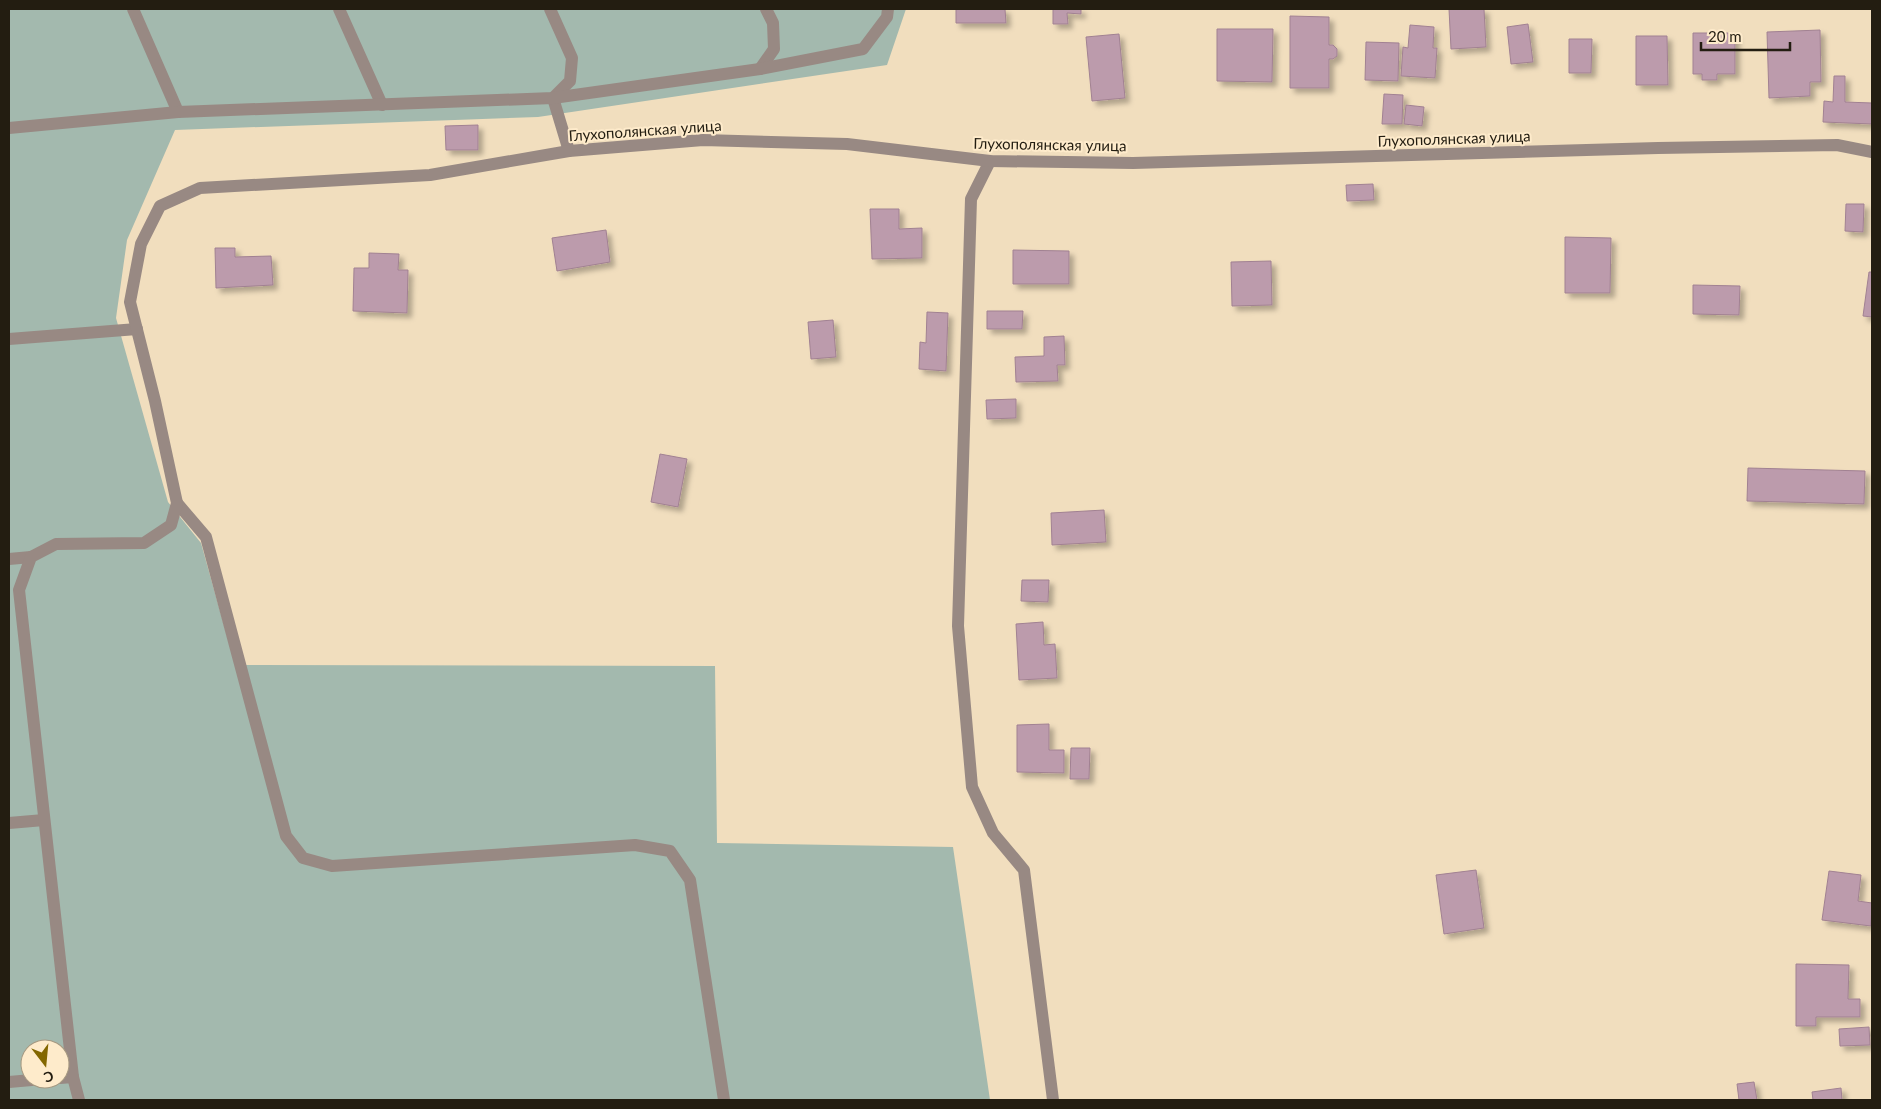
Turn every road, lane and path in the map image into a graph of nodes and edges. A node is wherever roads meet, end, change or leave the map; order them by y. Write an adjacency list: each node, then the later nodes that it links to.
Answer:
1 (133, 9): 9 (street)
2 (339, 9): 8 (street)
3 (550, 9): 7 (street)
4 (766, 9): 6 (street)
5 (888, 9): 6 (street)
6 (760, 69): 7 (street)
7 (553, 98): 8 (street); 11 (street)
8 (382, 105): 9 (street)
9 (178, 112): 10 (street)
10 (9, 128)
11 (569, 151): 13 (street, Глухополянская улица); 14 (street, Глухополянская улица)
12 (1872, 152): 13 (street, Глухополянская улица)
13 (990, 161): 25 (street)
14 (137, 329): 15 (street); 16 (street)
15 (9, 339)
16 (177, 503): 17 (street); 23 (street)
17 (31, 557): 18 (street); 19 (street)
18 (9, 559)
19 (44, 820): 20 (street); 21 (street)
20 (9, 823)
21 (63, 1039)
22 (70, 1084): 24 (street)
23 (722, 1098)
24 (79, 1100)
25 (1053, 1100)

